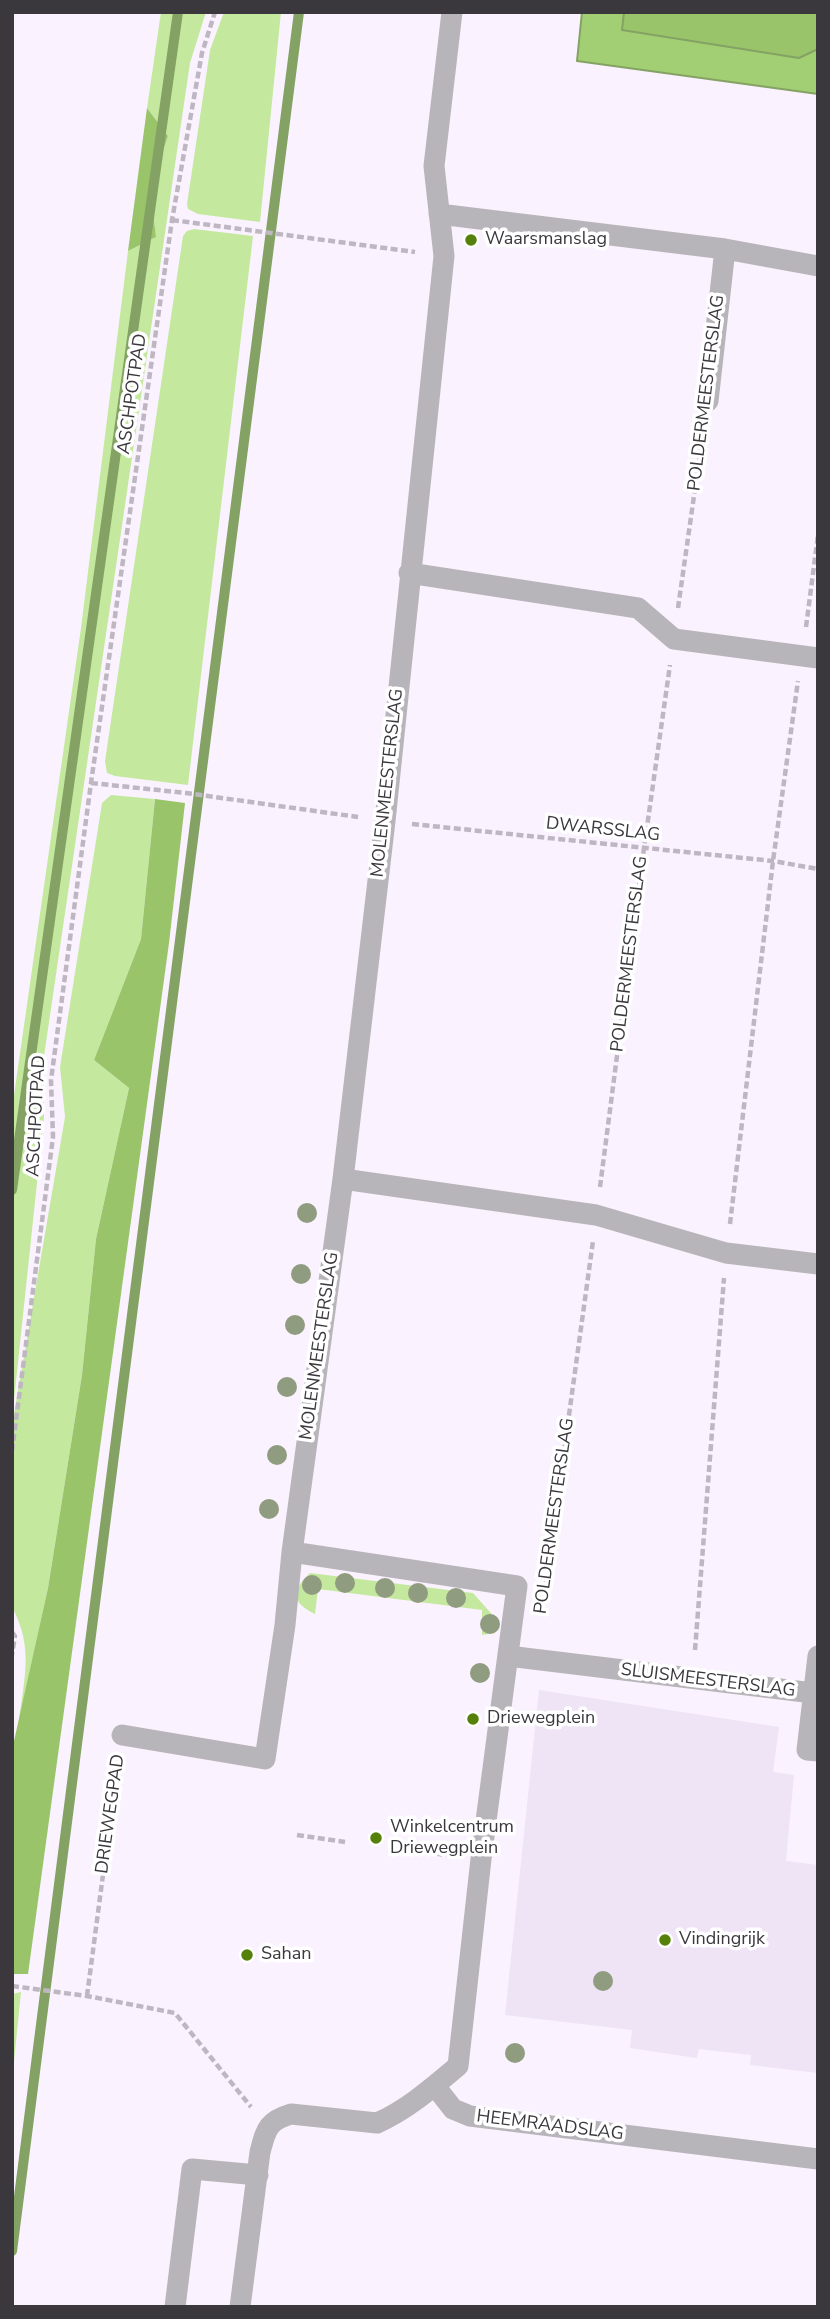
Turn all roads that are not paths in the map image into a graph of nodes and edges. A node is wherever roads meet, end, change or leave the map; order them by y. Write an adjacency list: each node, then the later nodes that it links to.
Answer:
1 (452, 12): 2 (street, MOLENMEESTERSLAG)
2 (439, 214): 3 (street); 6 (street, MOLENMEESTERSLAG)
3 (725, 249): 4 (street); 5 (street, POLDERMEESTERSLAG)
4 (818, 266)
5 (708, 401)
6 (409, 573): 7 (street); 8 (street, MOLENMEESTERSLAG)
7 (810, 657)
8 (343, 1178): 9 (street); 10 (street, MOLENMEESTERSLAG)
9 (818, 1264)
10 (292, 1552): 11 (street); 16 (street, MOLENMEESTERSLAG)
11 (508, 1656): 13 (street, SLUISMEESTERSLAG); 17 (street)
12 (818, 1656): 13 (street)
13 (813, 1693): 15 (street, SLUISMEESTERSLAG)
14 (122, 1735): 16 (street, DRIEWEGPAD)
15 (818, 1751)
16 (265, 1759)
17 (435, 2086): 18 (street, HEEMRAADSLAG); 19 (street)
18 (818, 2159)
19 (258, 2175): 20 (street); 21 (street)
20 (175, 2307)
21 (240, 2307)

